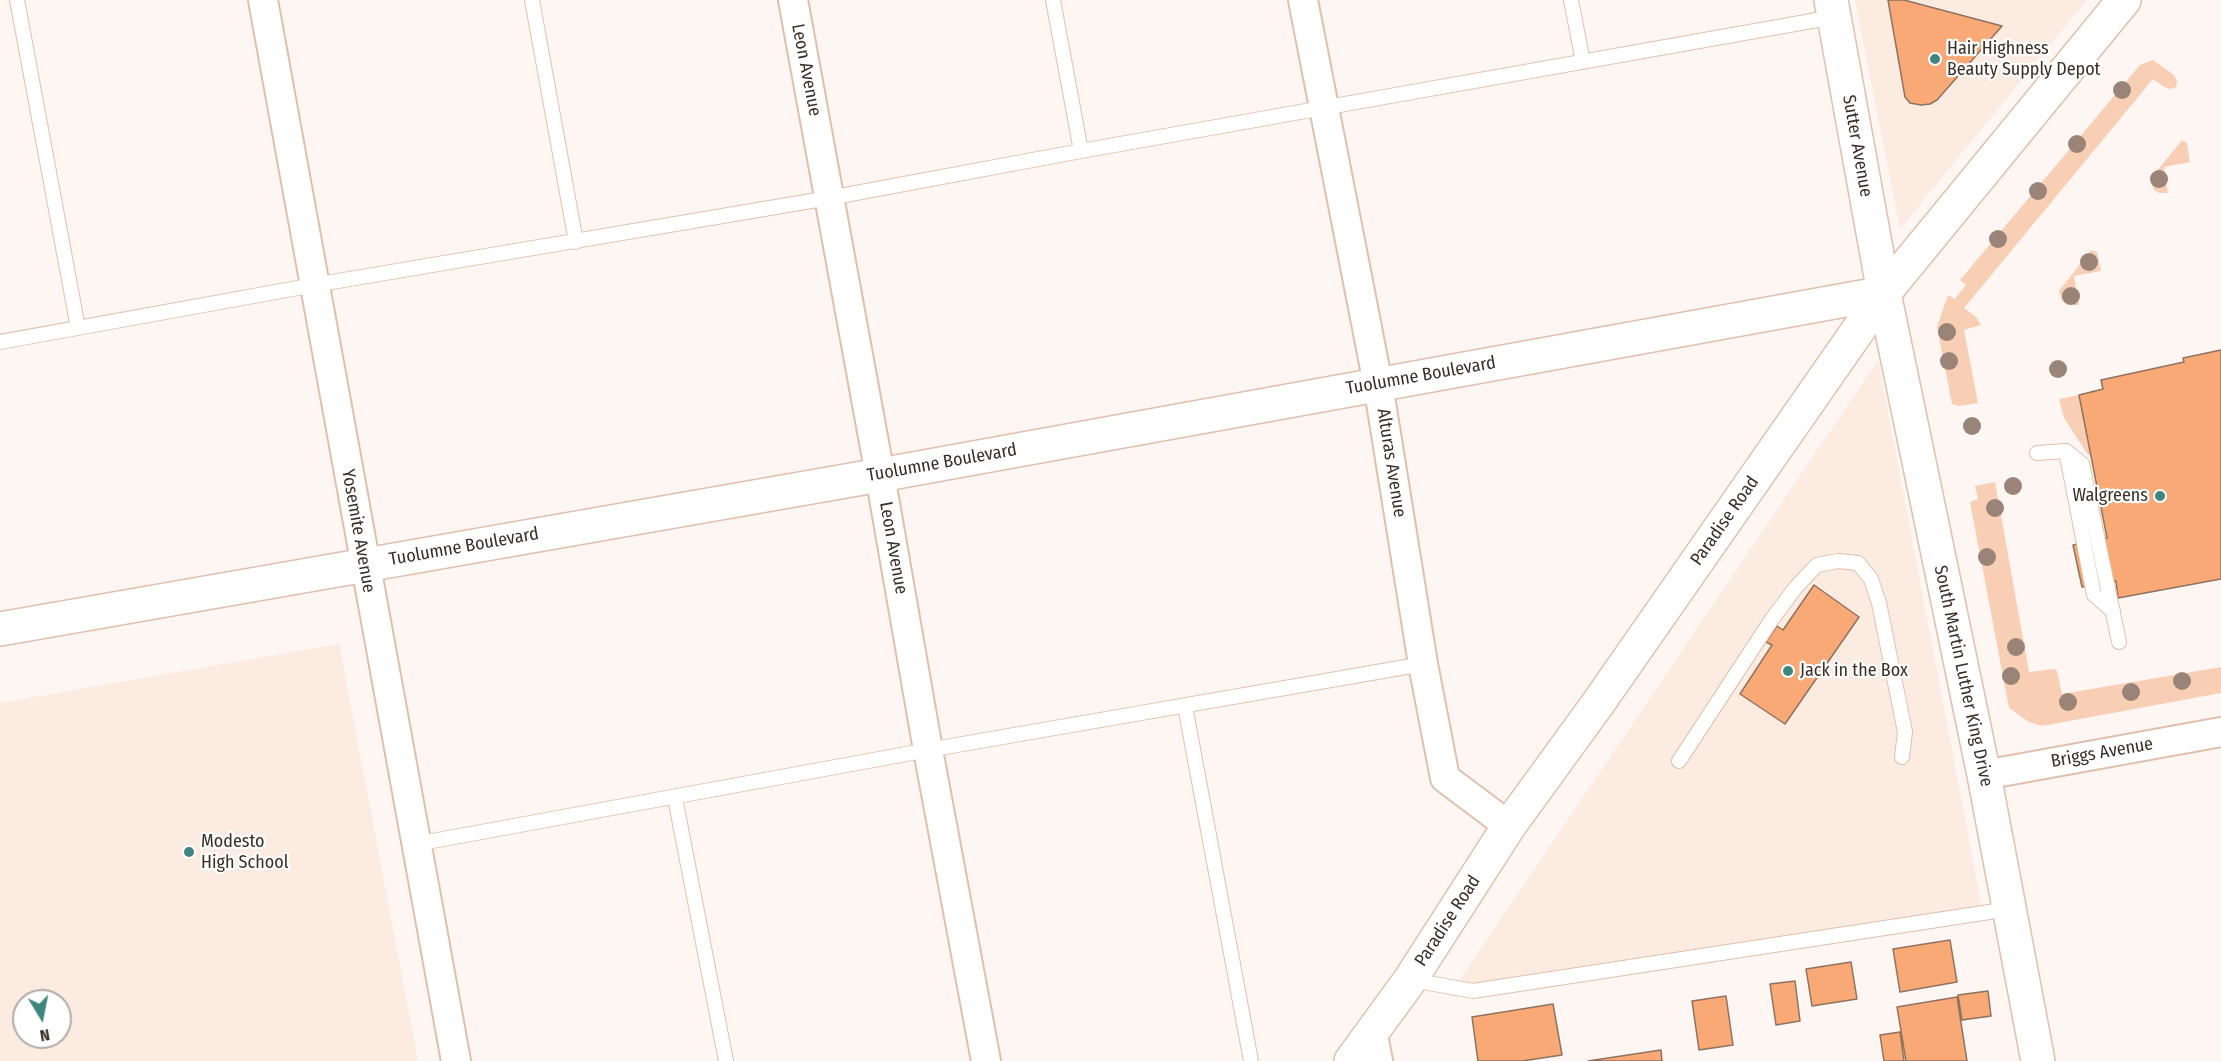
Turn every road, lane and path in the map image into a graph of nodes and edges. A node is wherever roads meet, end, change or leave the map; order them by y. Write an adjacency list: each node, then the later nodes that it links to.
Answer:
1 (17, 0): 17 (lane)
2 (263, 0): 15 (street, Yosemite Avenue)
3 (532, 0): 14 (lane)
4 (793, 0): 13 (street, Leon Avenue)
5 (1053, 0): 12 (lane)
6 (1303, 0): 11 (street, Alturas Avenue)
7 (1571, 0): 10 (lane)
8 (2124, 0): 16 (main road, Paradise Road)
9 (1832, 9): 10 (lane); 16 (main road, Sutter Avenue)
10 (1583, 62): 11 (lane)
11 (1323, 109): 12 (lane); 19 (street, Alturas Avenue)
12 (1081, 151): 13 (lane)
13 (830, 198): 14 (lane); 21 (street, Leon Avenue)
14 (576, 242): 15 (lane)
15 (314, 285): 17 (lane); 22 (street, Yosemite Avenue)
16 (1884, 292): 19 (main road, Tuolumne Boulevard); 31 (main road, South Martin Luther King Drive); 33 (main road, Paradise Road)
17 (78, 328): 18 (lane)
18 (0, 342)
19 (1378, 384): 21 (main road, Tuolumne Boulevard); 25 (street, Alturas Avenue)
20 (2037, 453): 24 (lane)
21 (880, 475): 22 (main road, Tuolumne Boulevard); 28 (street, Leon Avenue)
22 (364, 564): 23 (main road, Tuolumne Boulevard); 34 (street, Yosemite Avenue)
23 (0, 629)
24 (2119, 642)
25 (1423, 664): 26 (lane); 33 (street, Alturas Avenue)
26 (1185, 706): 28 (lane); 41 (lane)
27 (2221, 732): 31 (street, Briggs Avenue)
28 (928, 750): 32 (lane); 40 (street, Leon Avenue)
29 (1902, 757): 30 (lane)
30 (1679, 761)
31 (1983, 775): 35 (main road, South Martin Luther King Drive)
32 (675, 798): 34 (lane); 39 (lane)
33 (1509, 826): 36 (main road, Paradise Road)
34 (416, 844): 38 (street, Yosemite Avenue)
35 (2009, 909): 36 (lane); 43 (main road, South Martin Luther King Drive)
36 (1410, 980): 37 (main road, Paradise Road)
37 (1375, 1045): 42 (main road, Paradise Road)
38 (456, 1061)
39 (726, 1061)
40 (986, 1061)
41 (1251, 1061)
42 (1351, 1061)
43 (2038, 1061)

